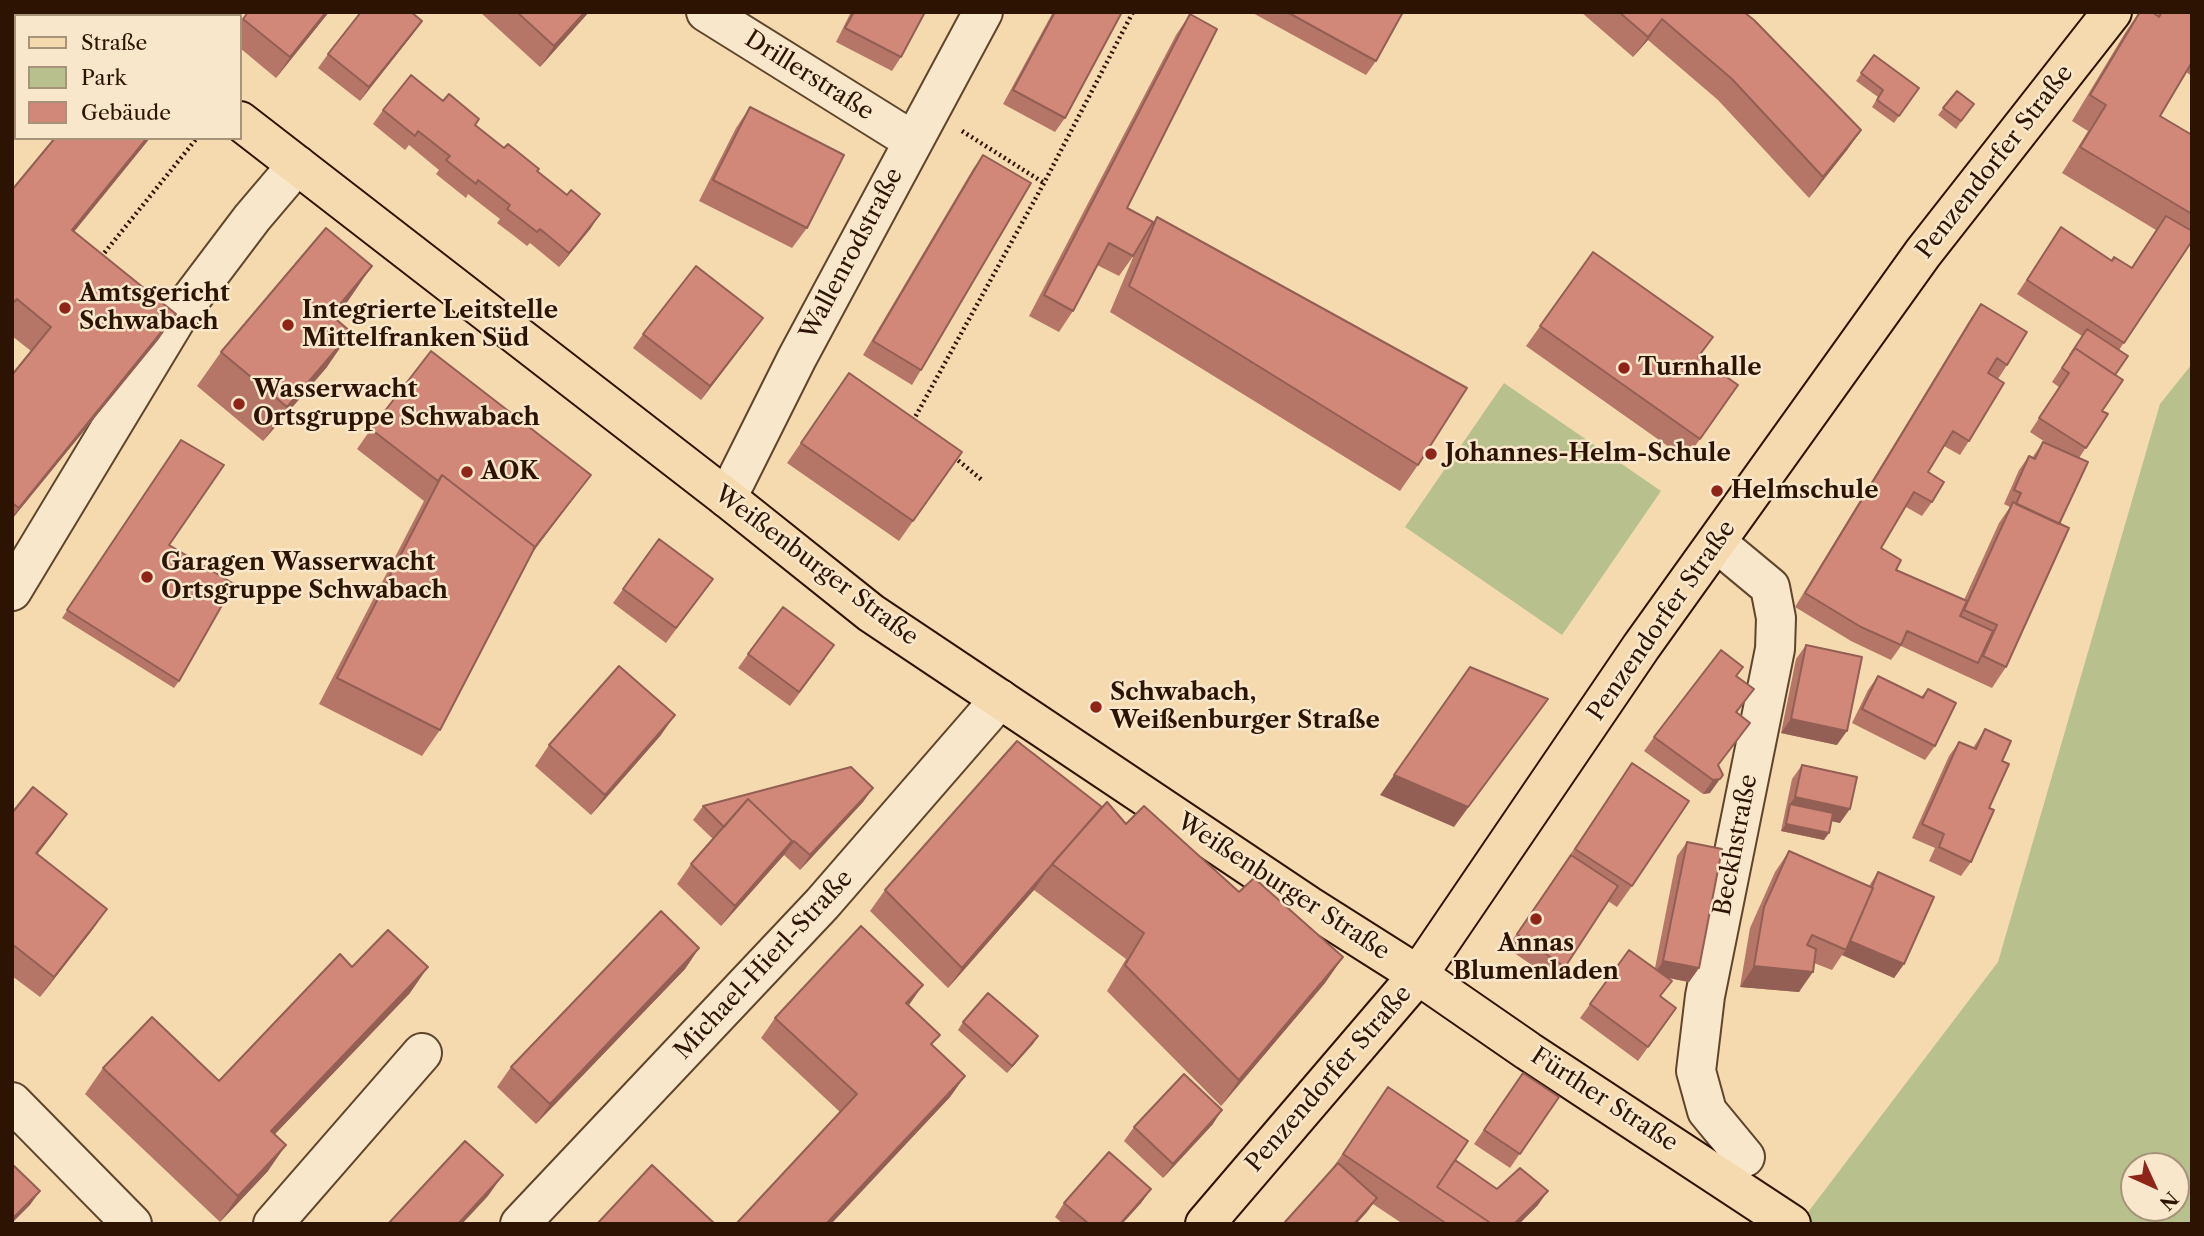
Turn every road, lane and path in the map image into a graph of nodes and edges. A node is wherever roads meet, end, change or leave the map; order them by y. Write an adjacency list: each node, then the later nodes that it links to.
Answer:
1 (706, 12): 6 (street, Drillerstraße)
2 (983, 12): 6 (street, Wallenrodstraße)
3 (1133, 12): 9 (path)
4 (2112, 12): 15 (main road, Penzendorfer Straße)
5 (242, 123): 8 (main road, Weißenburger Straße)
6 (921, 125): 9 (path); 14 (street, Wallenrodstraße)
7 (195, 140): 10 (path)
8 (297, 165): 14 (main road, Weißenburger Straße); 16 (street)
9 (1044, 183): 11 (path)
10 (101, 258)
11 (912, 423)
12 (952, 456): 13 (path)
13 (982, 480)
14 (727, 498): 17 (main road, Weißenburger Straße)
15 (1717, 543): 18 (main road, Penzendorfer Straße); 21 (street, Beckhstraße)
16 (12, 591)
17 (1000, 699): 18 (main road, Weißenburger Straße); 24 (street, Michael-Hierl-Straße)
18 (1418, 975): 25 (main road, Penzendorfer Straße); 26 (main road, Fürther Straße)
19 (422, 1053): 23 (street)
20 (12, 1102): 22 (street)
21 (1745, 1157)
22 (132, 1224)
23 (273, 1224)
24 (520, 1224)
25 (1205, 1224)
26 (1791, 1224)

